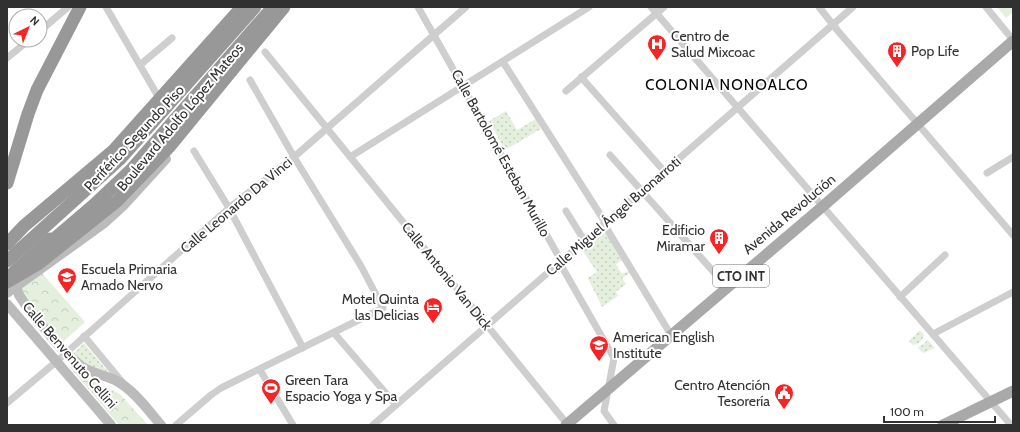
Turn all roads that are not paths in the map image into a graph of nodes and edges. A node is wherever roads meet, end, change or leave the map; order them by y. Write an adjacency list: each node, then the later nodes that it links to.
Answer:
1 (68, 7): 20 (street)
2 (80, 7): 45 (highway)
3 (106, 7): 29 (street)
4 (247, 7): 55 (highway, Periférico Segundo Piso)
5 (255, 7): 57 (highway)
6 (267, 7): 60 (highway)
7 (273, 7): 60 (highway, Periférico Segundo Piso)
8 (284, 7): 60 (highway)
9 (289, 7): 60 (main road, Boulevard Adolfo López Mateos)
10 (418, 7): 22 (street, Calle Bartolomé Esteban Murillo)
11 (466, 7): 22 (street, Calle Leonardo Da Vinci)
12 (589, 7): 28 (street)
13 (651, 7): 19 (street)
14 (664, 7): 19 (street)
15 (819, 7): 21 (street)
16 (853, 7): 21 (street, Calle Miguel Ángel Buonarroti)
17 (986, 7): 24 (street)
18 (236, 9): 34 (main road, Boulevard Adolfo López Mateos); 54 (highway)
19 (656, 14): 30 (street); 35 (street)
20 (48, 24)
21 (833, 24): 35 (street, Calle Miguel Ángel Buonarroti); 36 (street)
22 (434, 35): 32 (street, Calle Bartolomé Esteban Murillo); 37 (street, Calle Leonardo Da Vinci)
23 (172, 38): 29 (street)
24 (1013, 40): 36 (main road, Avenida Revolución / CTO INT)
25 (19, 48): 27 (street)
26 (265, 52): 37 (street, Calle Antonio Van Dick)
27 (7, 58)
28 (504, 62): 32 (street); 50 (street)
29 (140, 65): 34 (street)
30 (581, 77): 33 (street); 43 (street)
31 (250, 80): 40 (street)
32 (463, 86): 41 (street); 58 (street, Calle Bartolomé Esteban Murillo)
33 (566, 91)
34 (159, 98): 51 (main road, Boulevard Adolfo López Mateos)
35 (737, 107): 43 (street, Calle Miguel Ángel Buonarroti); 47 (street)
36 (917, 124): 47 (main road, Avenida Revolución / CTO INT); 52 (street)
37 (326, 128): 40 (street, Calle Leonardo Da Vinci); 41 (street, Calle Antonio Van Dick)
38 (194, 151): 48 (street)
39 (610, 155): 46 (street)
40 (294, 157): 48 (street, Calle Leonardo Da Vinci); 64 (street)
41 (350, 157): 63 (street, Calle Antonio Van Dick)
42 (1013, 157): 44 (street)
43 (664, 170): 46 (street, Calle Miguel Ángel Buonarroti)
44 (987, 173)
45 (7, 183)
46 (641, 192): 50 (street, Calle Miguel Ángel Buonarroti); 59 (street)
47 (822, 206): 59 (main road, Avenida Revolución / CTO INT); 62 (street)
48 (229, 208): 67 (street, Calle Leonardo Da Vinci); 68 (street)
49 (566, 211): 53 (street)
50 (605, 223): 53 (street, Calle Miguel Ángel Buonarroti); 66 (street)
51 (7, 235)
52 (1013, 235)
53 (584, 240): 58 (street, Calle Miguel Ángel Buonarroti)
54 (7, 244)
55 (7, 253)
56 (945, 255): 62 (street)
57 (7, 261)
58 (560, 262): 63 (street, Calle Miguel Ángel Buonarroti); 72 (street, Calle Bartolomé Esteban Murillo)
59 (727, 287): 66 (main road, Avenida Revolución / CTO INT)
60 (9, 288): 69 (main road); 70 (main road, Calle Benvenuto Cellini)
61 (1013, 292): 65 (street)
62 (900, 297): 65 (street)
63 (486, 325): 77 (street, Calle Miguel Ángel Buonarroti); 83 (street, Calle Antonio Van Dick)
64 (334, 333): 68 (street); 77 (street)
65 (933, 334): 75 (street)
66 (671, 335): 72 (main road, Avenida Revolución / CTO INT)
67 (84, 336): 69 (street, Calle Leonardo Da Vinci); 73 (street, Calle Benvenuto Cellini)
68 (303, 348): 71 (street)
69 (66, 352): 70 (street, Calle Leonardo Da Vinci); 73 (main road)
70 (57, 361): 76 (street, Calle Leonardo Da Vinci); 78 (main road, Calle Benvenuto Cellini)
71 (260, 370): 80 (street); 81 (street)
72 (609, 388): 83 (main road, Avenida Revolución / CTO INT); 84 (street, Calle Bartolomé Esteban Murillo)
73 (130, 390): 79 (main road)
74 (1013, 391): 75 (main road)
75 (991, 402): 85 (main road); 86 (street)
76 (7, 403)
77 (396, 405): 82 (street, Calle Miguel Ángel Buonarroti)
78 (111, 425)
79 (161, 425)
80 (176, 425)
81 (293, 425)
82 (373, 425)
83 (566, 425)
84 (614, 425)
85 (943, 425)
86 (1011, 425)

